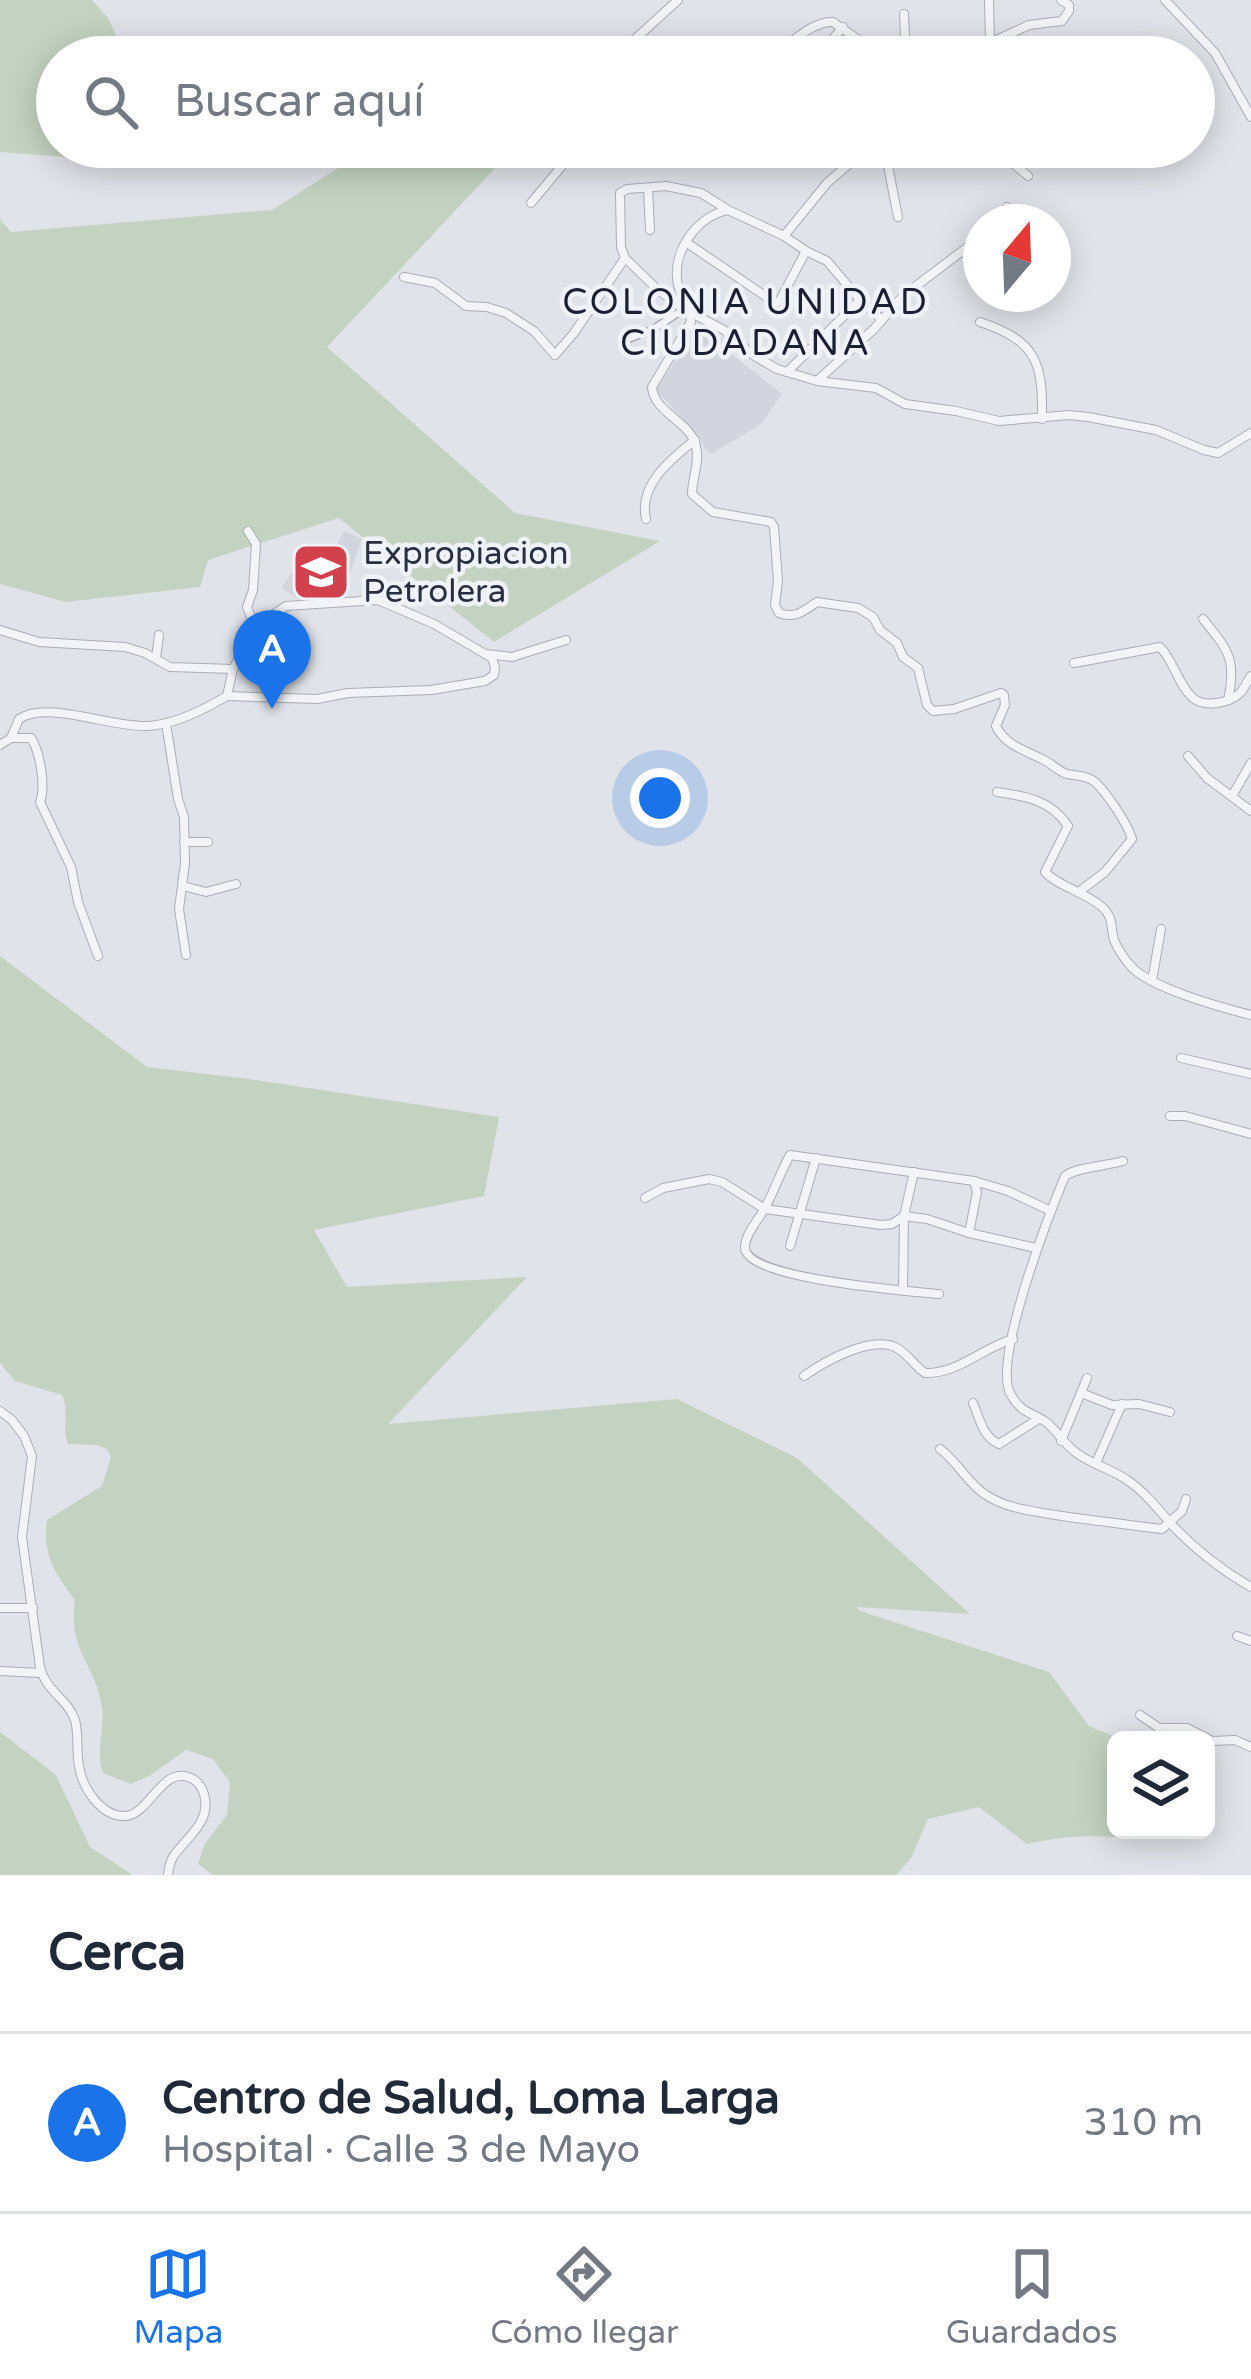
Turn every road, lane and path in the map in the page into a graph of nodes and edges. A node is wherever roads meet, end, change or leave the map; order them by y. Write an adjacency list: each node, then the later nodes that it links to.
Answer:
1 (678, 0): 7 (street)
2 (989, 0): 12 (street)
3 (1061, 0): 13 (street)
4 (1166, 0): 14 (street)
5 (904, 14): 11 (street)
6 (843, 27): 8 (street); 9 (street); 10 (street)
7 (638, 36)
8 (802, 36)
9 (836, 36)
10 (855, 36)
11 (905, 36)
12 (990, 36)
13 (1005, 36)
14 (1199, 36)
15 (1215, 53): 16 (street)
16 (1251, 117)
17 (558, 168): 23 (street)
18 (845, 168): 27 (street)
19 (888, 168): 25 (street)
20 (1019, 168): 21 (street)
21 (1028, 176)
22 (648, 188): 24 (street); 26 (street); 31 (street)
23 (531, 203)
24 (728, 210): 27 (street); 28 (street)
25 (898, 218)
26 (650, 230)
27 (784, 236): 30 (street)
28 (687, 243): 30 (street); 34 (street)
29 (963, 250): 35 (street)
30 (806, 251): 33 (street)
31 (626, 258): 32 (street); 34 (street)
32 (404, 277)
33 (860, 300): 35 (street); 38 (street)
34 (687, 310): 37 (street); 38 (street); 42 (street)
35 (882, 320): 39 (street)
36 (980, 322): 40 (street)
37 (628, 339)
38 (788, 372): 39 (street)
39 (817, 381): 40 (street)
40 (1042, 419): 41 (street)
41 (1251, 433)
42 (695, 440): 43 (street); 69 (street)
43 (646, 519)
44 (248, 531): 46 (street)
45 (1203, 619): 56 (street)
46 (255, 627): 50 (street); 53 (street)
47 (0, 630): 51 (street)
48 (158, 635): 51 (street)
49 (566, 640): 50 (street)
50 (485, 654): 55 (street)
51 (156, 658): 53 (street)
52 (1074, 663): 56 (street)
53 (233, 669): 55 (street)
54 (1251, 676): 56 (street)
55 (227, 696): 57 (street)
56 (1228, 700)
57 (166, 724): 58 (street); 65 (street)
58 (11, 738): 59 (street); 72 (street)
59 (0, 745)
60 (1188, 756): 63 (street)
61 (1251, 764): 63 (street)
62 (997, 792): 69 (street)
63 (1232, 796): 64 (street)
64 (1251, 811)
65 (184, 842): 66 (street); 68 (street)
66 (208, 842)
67 (236, 884): 68 (street)
68 (183, 886): 71 (street)
69 (1080, 891): 73 (street)
70 (1161, 929): 73 (street)
71 (186, 955)
72 (98, 956)
73 (1152, 981): 74 (street)
74 (1251, 1016)
75 (1181, 1058): 76 (street)
76 (1251, 1074)
77 (1170, 1116): 78 (street)
78 (1251, 1134)
79 (816, 1158): 81 (street); 84 (street); 86 (street)
80 (1123, 1161): 85 (street)
81 (914, 1172): 82 (street); 87 (street)
82 (974, 1181): 85 (street); 88 (street)
83 (645, 1198): 84 (street)
84 (765, 1209): 86 (street); 91 (street)
85 (1051, 1211): 90 (street)
86 (799, 1213): 87 (street); 89 (street)
87 (904, 1216): 88 (street); 91 (street)
88 (969, 1232): 90 (street)
89 (790, 1246)
90 (1036, 1248): 93 (street)
91 (904, 1290): 92 (street)
92 (939, 1294)
93 (1013, 1339): 94 (street); 101 (street)
94 (804, 1376)
95 (1087, 1378): 96 (street)
96 (1081, 1393): 98 (street); 102 (street)
97 (973, 1403): 101 (street)
98 (1122, 1404): 100 (street); 104 (street)
99 (0, 1411): 109 (street)
100 (1170, 1412)
101 (1038, 1419): 102 (street)
102 (1060, 1441): 104 (street)
103 (940, 1449): 106 (street)
104 (1095, 1464): 106 (street)
105 (1186, 1499): 106 (street)
106 (1171, 1524): 107 (street)
107 (1251, 1587)
108 (0, 1608): 109 (street)
109 (33, 1608): 113 (street)
110 (1238, 1636): 111 (street)
111 (1251, 1641)
112 (0, 1671): 113 (street)
113 (41, 1673): 116 (street)
114 (1140, 1714): 115 (street)
115 (1251, 1747)
116 (168, 1875)

